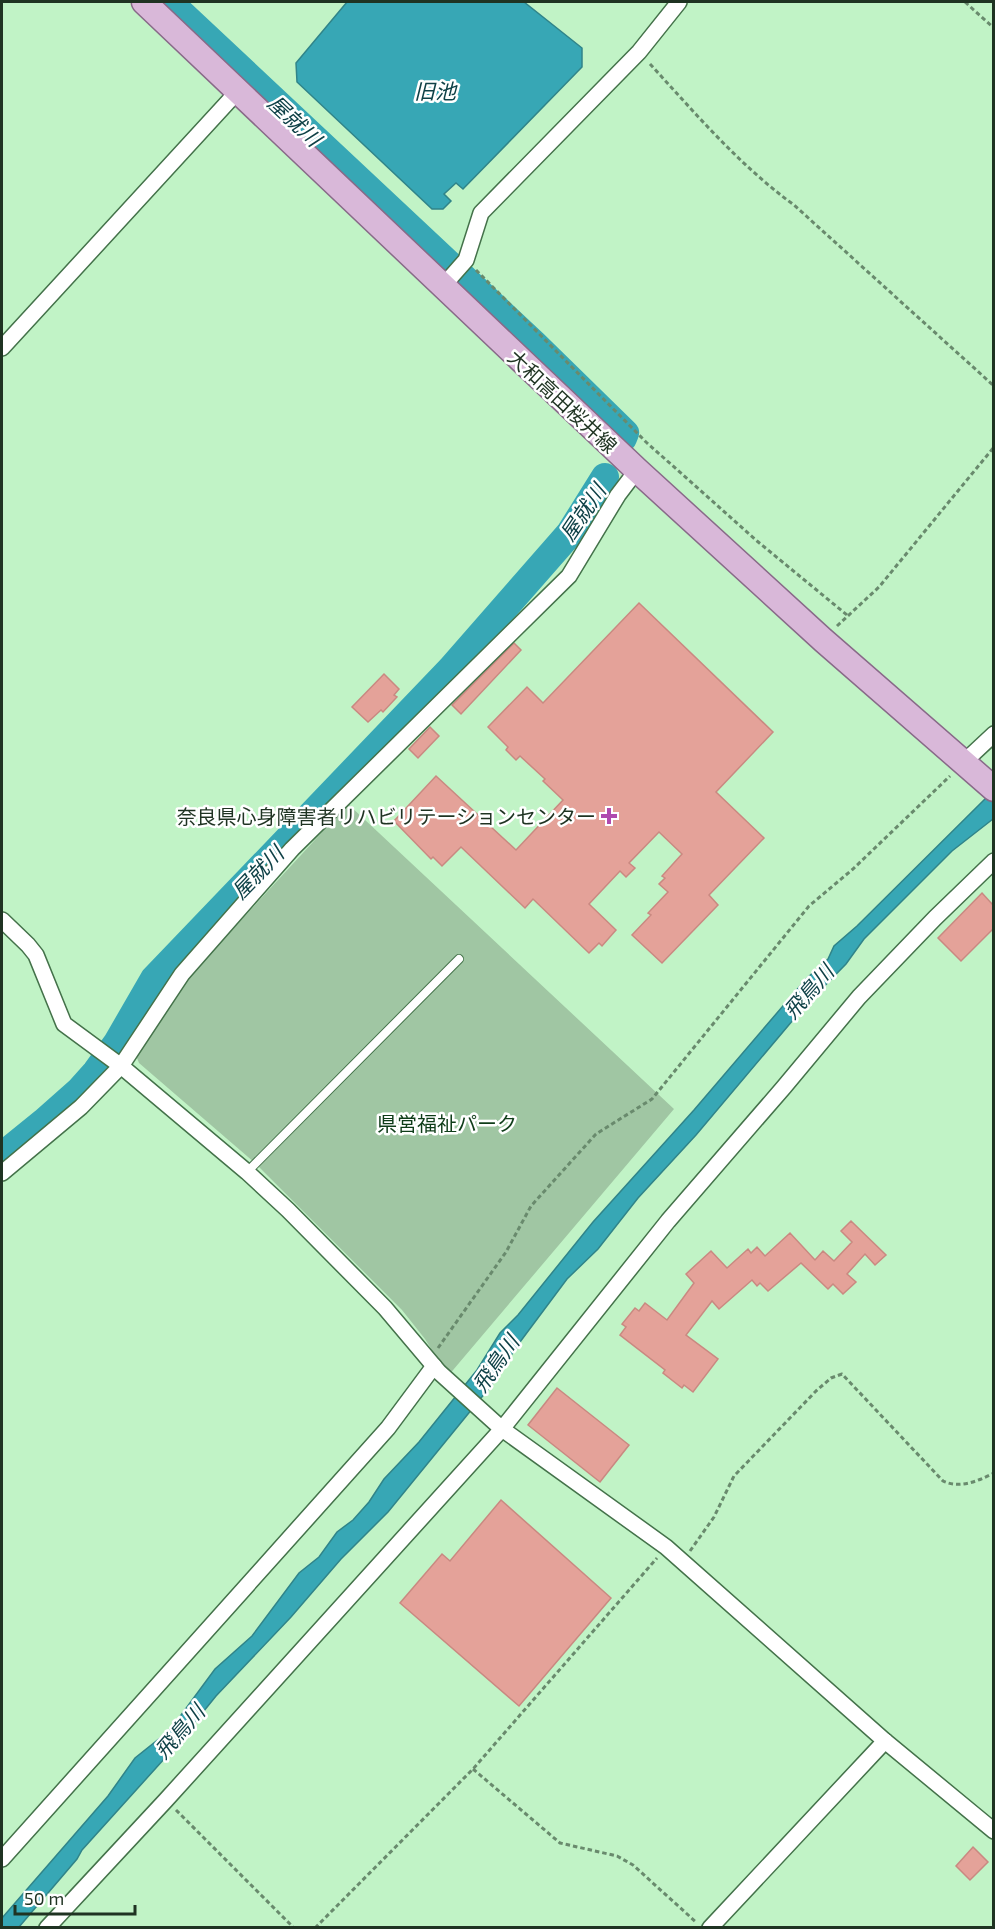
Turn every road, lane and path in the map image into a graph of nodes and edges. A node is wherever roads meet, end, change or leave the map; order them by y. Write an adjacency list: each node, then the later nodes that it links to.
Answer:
1 (144, 2): 6 (main road, 大和高田桜井線)
2 (679, 2): 5 (street)
3 (966, 2): 4 (path)
4 (993, 28)
5 (639, 52): 7 (street); 9 (path)
6 (238, 91): 7 (main road, 大和高田桜井線); 8 (street)
7 (456, 272): 11 (main road, 大和高田桜井線); 12 (path)
8 (2, 348)
9 (993, 386)
10 (993, 447): 12 (path)
11 (637, 470): 15 (main road, 大和高田桜井線); 20 (street)
12 (846, 616): 13 (path)
13 (840, 623)
14 (993, 734): 15 (street)
15 (968, 766): 16 (main road, 大和高田桜井線); 23 (path)
16 (993, 789)
17 (993, 861): 24 (street)
18 (2, 920): 20 (street)
19 (459, 958): 21 (lane)
20 (118, 1064): 21 (street); 22 (street)
21 (248, 1172): 23 (street)
22 (2, 1173)
23 (434, 1366): 24 (street); 32 (street)
24 (498, 1426): 26 (street); 30 (street)
25 (993, 1473): 27 (path)
26 (666, 1547): 27 (street); 29 (path)
27 (681, 1562): 28 (street)
28 (885, 1741): 31 (street); 37 (street)
29 (473, 1769): 35 (path); 36 (path)
30 (166, 1800): 33 (street); 34 (path)
31 (993, 1831)
32 (2, 1859)
33 (47, 1928)
34 (294, 1928)
35 (315, 1928)
36 (702, 1928)
37 (710, 1928)

